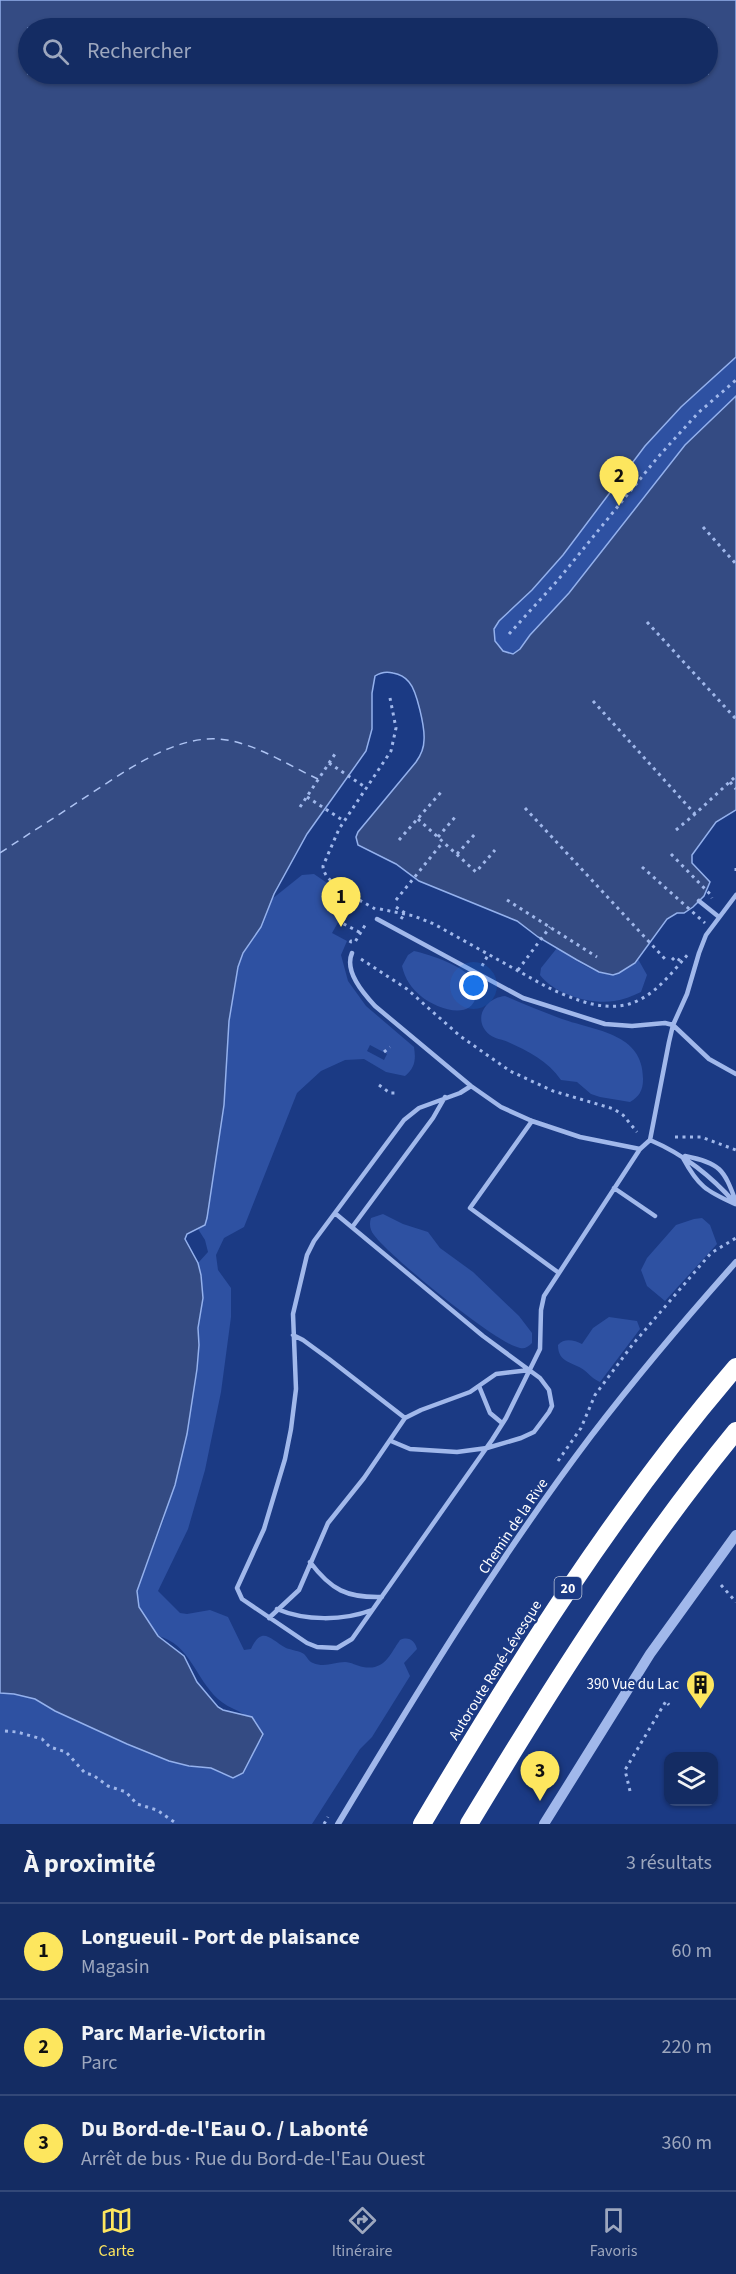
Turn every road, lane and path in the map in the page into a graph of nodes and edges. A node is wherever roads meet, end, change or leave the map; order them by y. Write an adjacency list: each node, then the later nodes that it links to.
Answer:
1 (736, 380): 5 (path)
2 (703, 527): 3 (path)
3 (736, 564)
4 (647, 622): 8 (path)
5 (509, 634)
6 (390, 698): 13 (path)
7 (593, 701): 19 (path)
8 (736, 719)
9 (337, 751): 10 (path)
10 (329, 763): 13 (path); 16 (path)
11 (736, 776): 12 (path)
12 (730, 782): 14 (path); 19 (path)
13 (366, 787): 22 (path)
14 (736, 789)
15 (442, 791): 21 (path)
16 (307, 797): 17 (path); 22 (path)
17 (300, 807)
18 (525, 808): 55 (path)
19 (695, 814): 23 (path)
20 (456, 816): 25 (path)
21 (418, 819): 25 (path); 26 (path)
22 (344, 821): 36 (path)
23 (676, 830)
24 (476, 833): 29 (path)
25 (438, 837): 27 (path)
26 (399, 840)
27 (443, 842): 29 (path); 37 (path)
28 (495, 850): 29 (path)
29 (457, 854)
30 (671, 854): 34 (path)
31 (642, 867): 46 (path)
32 (736, 868): 33 (path)
33 (736, 873)
34 (710, 894)
35 (736, 895): 43 (lane)
36 (356, 897): 41 (path); 48 (path)
37 (396, 900)
38 (507, 900): 47 (path)
39 (699, 901): 43 (lane)
40 (396, 907): 42 (path)
41 (375, 909): 42 (path); 48 (path)
42 (405, 914): 45 (path); 52 (path)
43 (719, 917): 60 (lane)
44 (377, 919): 60 (lane)
45 (401, 919)
46 (701, 920)
47 (550, 927): 53 (path); 59 (path)
48 (361, 933): 49 (path)
49 (350, 943)
50 (352, 952): 65 (lane)
51 (692, 952): 57 (path)
52 (488, 955): 58 (path); 59 (path)
53 (597, 957)
54 (361, 959): 69 (path)
55 (666, 960)
56 (672, 960): 57 (path)
57 (682, 962): 59 (path)
58 (482, 965)
59 (518, 970)
60 (673, 1025): 63 (lane); 71 (lane)
61 (390, 1047): 62 (path)
62 (384, 1052)
63 (736, 1074)
64 (379, 1085): 66 (path)
65 (471, 1086): 67 (lane); 68 (lane)
66 (396, 1093)
67 (445, 1097): 77 (lane); 79 (lane)
68 (532, 1121): 72 (lane); 81 (lane)
69 (637, 1132)
70 (675, 1137): 73 (path)
71 (650, 1140): 72 (lane); 74 (lane)
72 (640, 1149): 75 (lane)
73 (736, 1150)
74 (682, 1155): 76 (lane); 76 (lane); 76 (lane)
75 (614, 1188): 78 (lane); 81 (lane)
76 (736, 1204)
77 (336, 1214): 79 (lane); 82 (lane)
78 (655, 1216)
79 (353, 1226): 84 (lane)
80 (736, 1262): 103 (street, Chemin de la Rive)
81 (559, 1273): 84 (lane)
82 (293, 1335): 86 (lane); 98 (lane)
83 (736, 1368): 104 (highway, Autoroute René-Lévesque / 20)
84 (530, 1370): 85 (lane); 87 (lane); 90 (lane)
85 (479, 1386): 86 (lane); 87 (lane)
86 (405, 1418): 89 (lane)
87 (502, 1423): 90 (lane)
88 (736, 1431): 105 (highway)
89 (391, 1441): 90 (lane); 92 (lane)
90 (487, 1448): 94 (lane)
91 (736, 1535): 106 (street)
92 (310, 1562): 94 (lane); 96 (lane)
93 (721, 1585): 95 (path)
94 (382, 1597): 97 (lane)
95 (736, 1602)
96 (278, 1609): 97 (lane); 98 (lane)
97 (373, 1610): 98 (lane)
98 (269, 1618)
99 (669, 1705): 101 (path)
100 (5, 1731): 102 (path)
101 (630, 1791)
102 (177, 1824)
103 (338, 1824)
104 (422, 1824)
105 (469, 1824)
106 (544, 1824)

